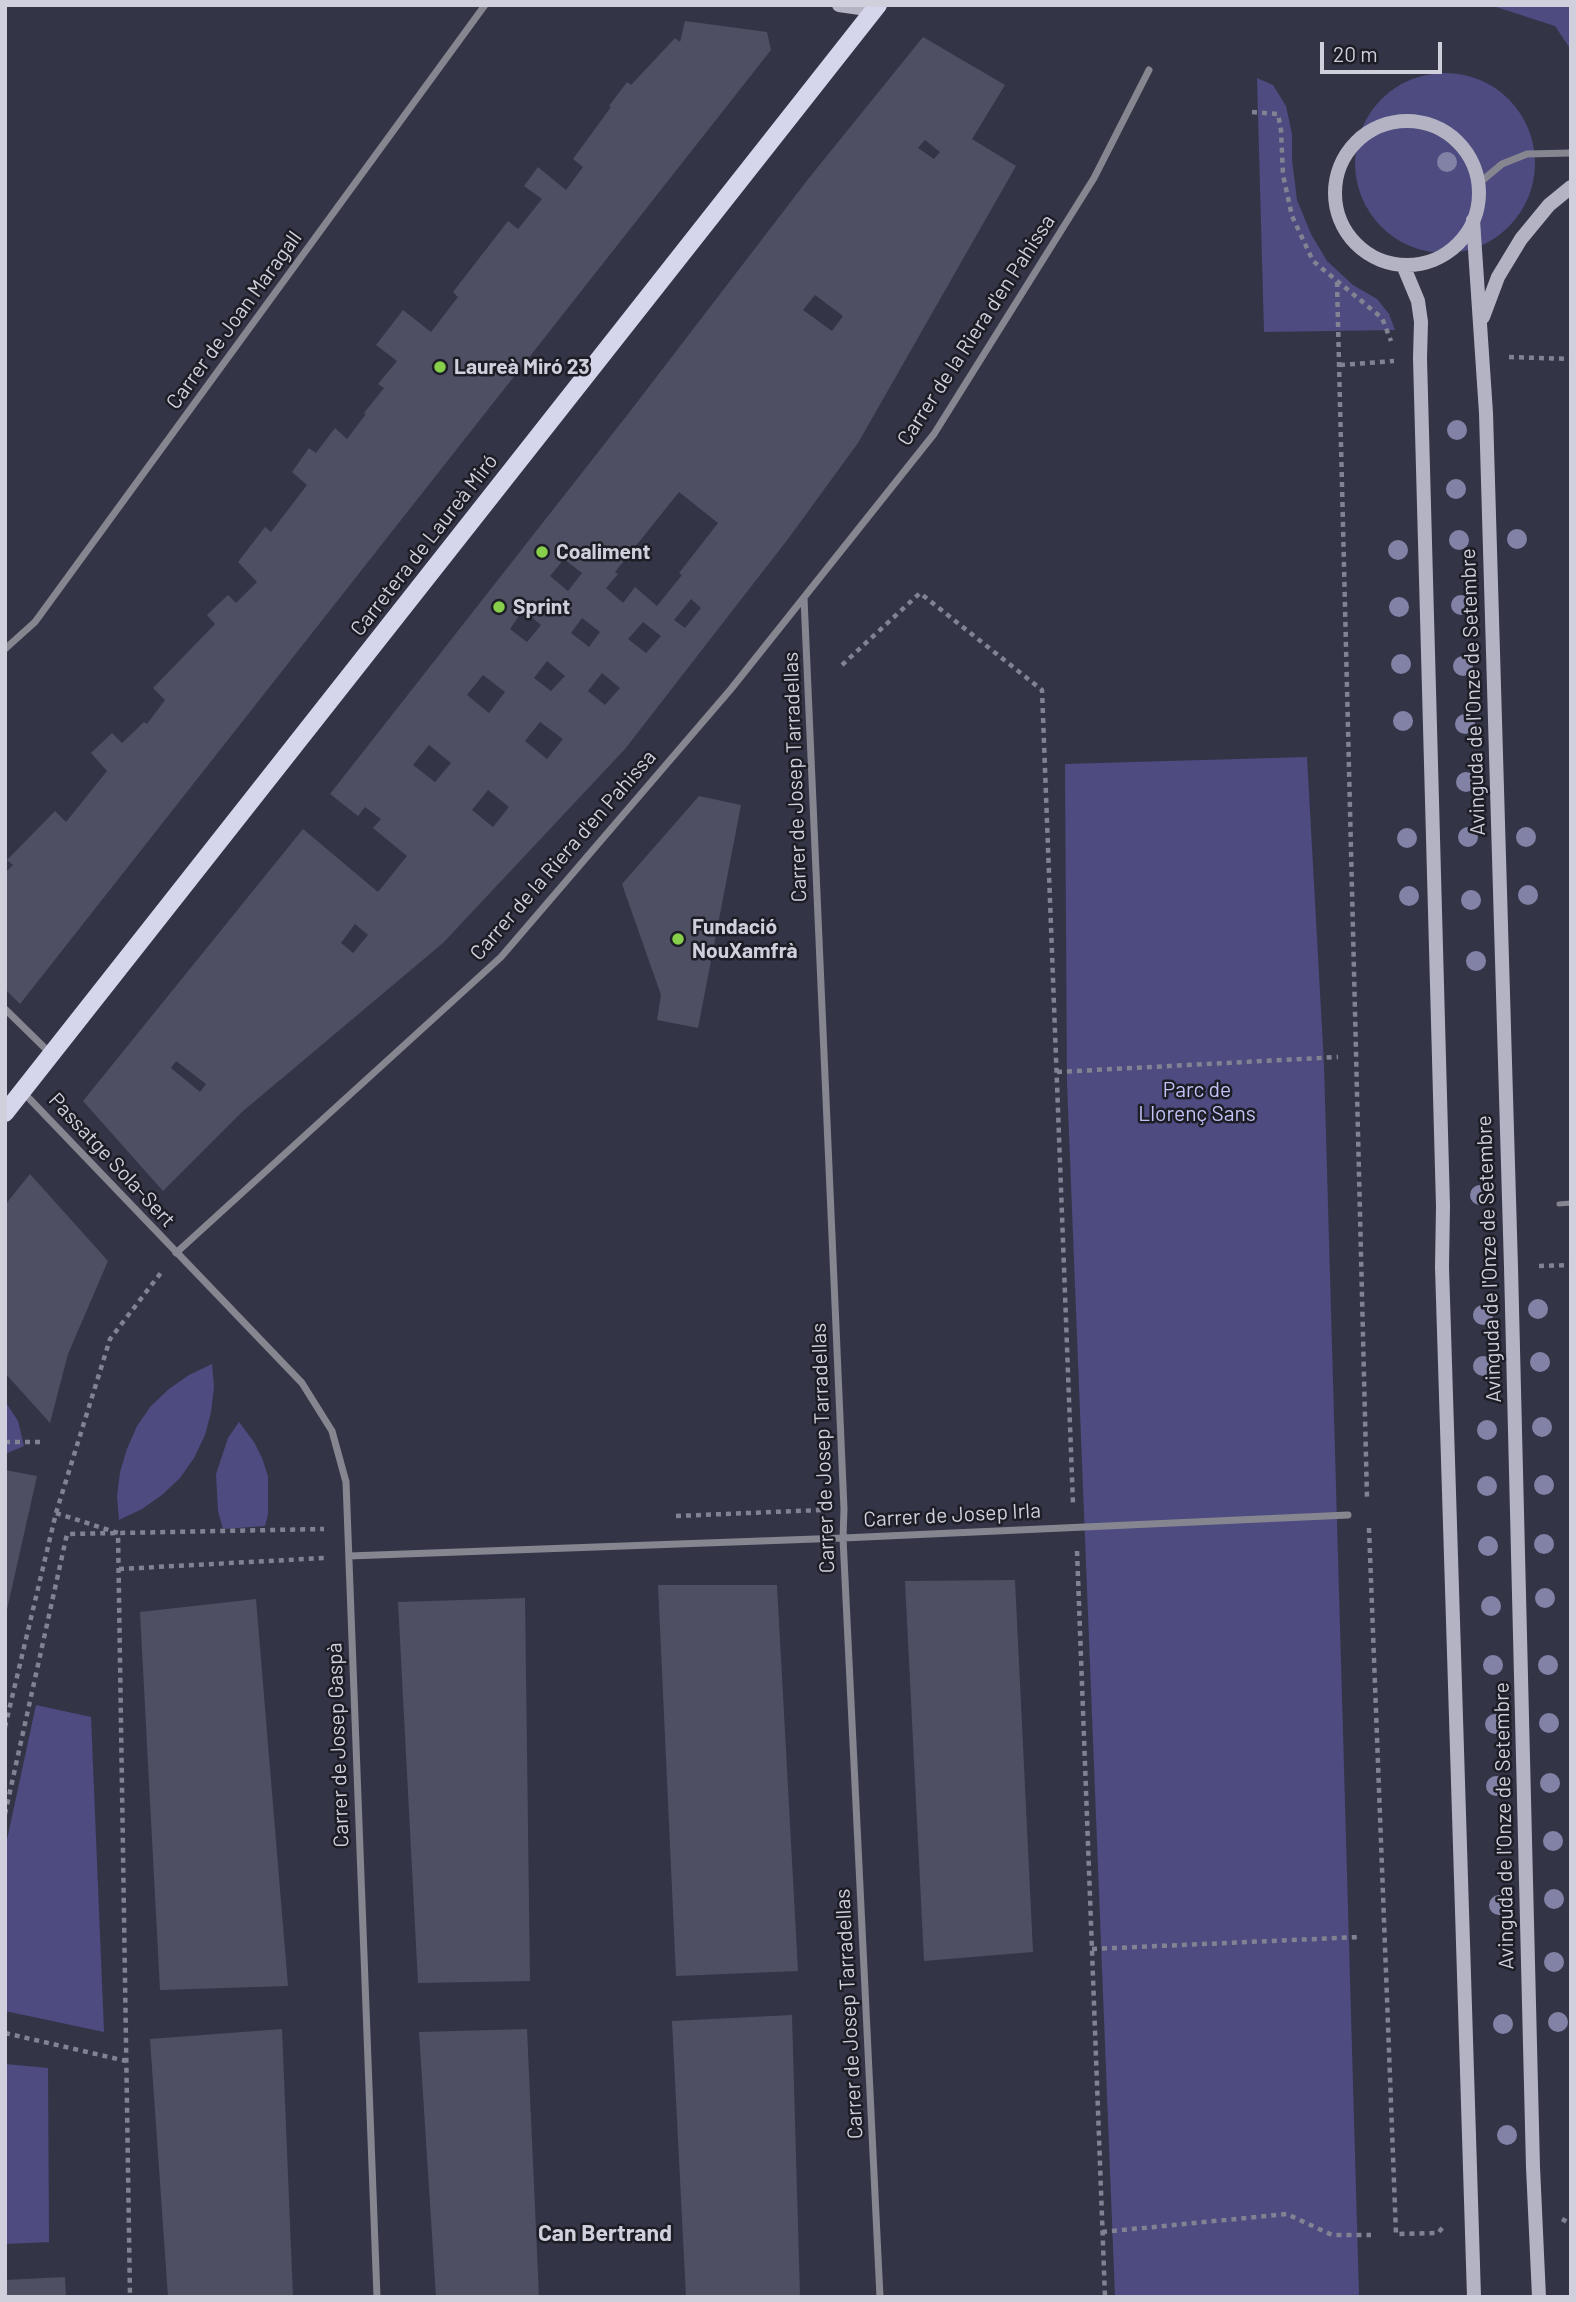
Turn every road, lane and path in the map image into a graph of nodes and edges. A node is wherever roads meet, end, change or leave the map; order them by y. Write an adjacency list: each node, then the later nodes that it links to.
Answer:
1 (485, 5): 20 (street, Carrer de Joan Maragall)
2 (839, 5): 3 (main road)
3 (876, 8): 23 (main road, Carretera de Laureà Miró)
4 (1149, 70): 19 (street, Carrer de la Riera d'en Pahissa)
5 (1252, 112): 11 (path)
6 (1571, 153): 7 (street)
7 (1478, 184): 9 (main road); 10 (main road)
8 (1571, 187): 12 (main road)
9 (1474, 220): 10 (main road); 12 (main road, Avinguda de l'Onze de Setembre)
10 (1403, 265): 56 (main road, Avinguda de l'Onze de Setembre)
11 (1337, 282): 16 (path); 17 (path)
12 (1481, 322): 57 (main road, Avinguda de l'Onze de Setembre)
13 (1503, 357): 14 (path)
14 (1571, 359)
15 (1399, 360): 16 (path)
16 (1392, 361): 17 (path); 18 (path)
17 (1340, 365): 33 (path)
18 (1392, 369)
19 (804, 597): 30 (street, Carrer de la Riera d'en Pahissa); 40 (street, Carrer de Josep Tarradellas)
20 (5, 649)
21 (842, 665): 25 (path)
22 (5, 1009): 23 (street)
23 (51, 1054): 26 (main road, Carretera de Laureà Miró)
24 (1338, 1057): 25 (path)
25 (1057, 1072): 37 (path)
26 (22, 1091): 27 (main road, Carretera de Laureà Miró); 30 (street, Passatge Sola-Sert)
27 (5, 1113)
28 (1571, 1203): 29 (lane)
29 (1559, 1204)
30 (176, 1253): 34 (path); 38 (street, Carrer de Josep Gaspà)
31 (5, 1442): 32 (path)
32 (40, 1443)
33 (1367, 1500)
34 (56, 1513): 39 (path); 43 (path)
35 (1368, 1514): 49 (path)
36 (1348, 1515): 37 (street, Carrer de Josep Irla)
37 (1076, 1527): 40 (street, Carrer de Josep Irla); 46 (path)
38 (347, 1529): 39 (path); 41 (street, Carrer de Josep Gaspà)
39 (118, 1534): 42 (path); 44 (path)
40 (843, 1538): 41 (street, Carrer de Josep Irla); 54 (street, Carrer de Josep Tarradellas)
41 (349, 1556): 42 (path); 53 (street, Carrer de Josep Gaspà)
42 (118, 1569): 48 (path)
43 (5, 1727)
44 (5, 1815)
45 (1360, 1937): 46 (path)
46 (1092, 1949): 50 (path)
47 (5, 2033): 48 (path)
48 (126, 2061): 52 (path)
49 (1450, 2217)
50 (1102, 2232): 51 (path); 55 (path)
51 (1371, 2235)
52 (130, 2297)
53 (377, 2297)
54 (880, 2297)
55 (1105, 2297)
56 (1474, 2297)
57 (1539, 2297)

